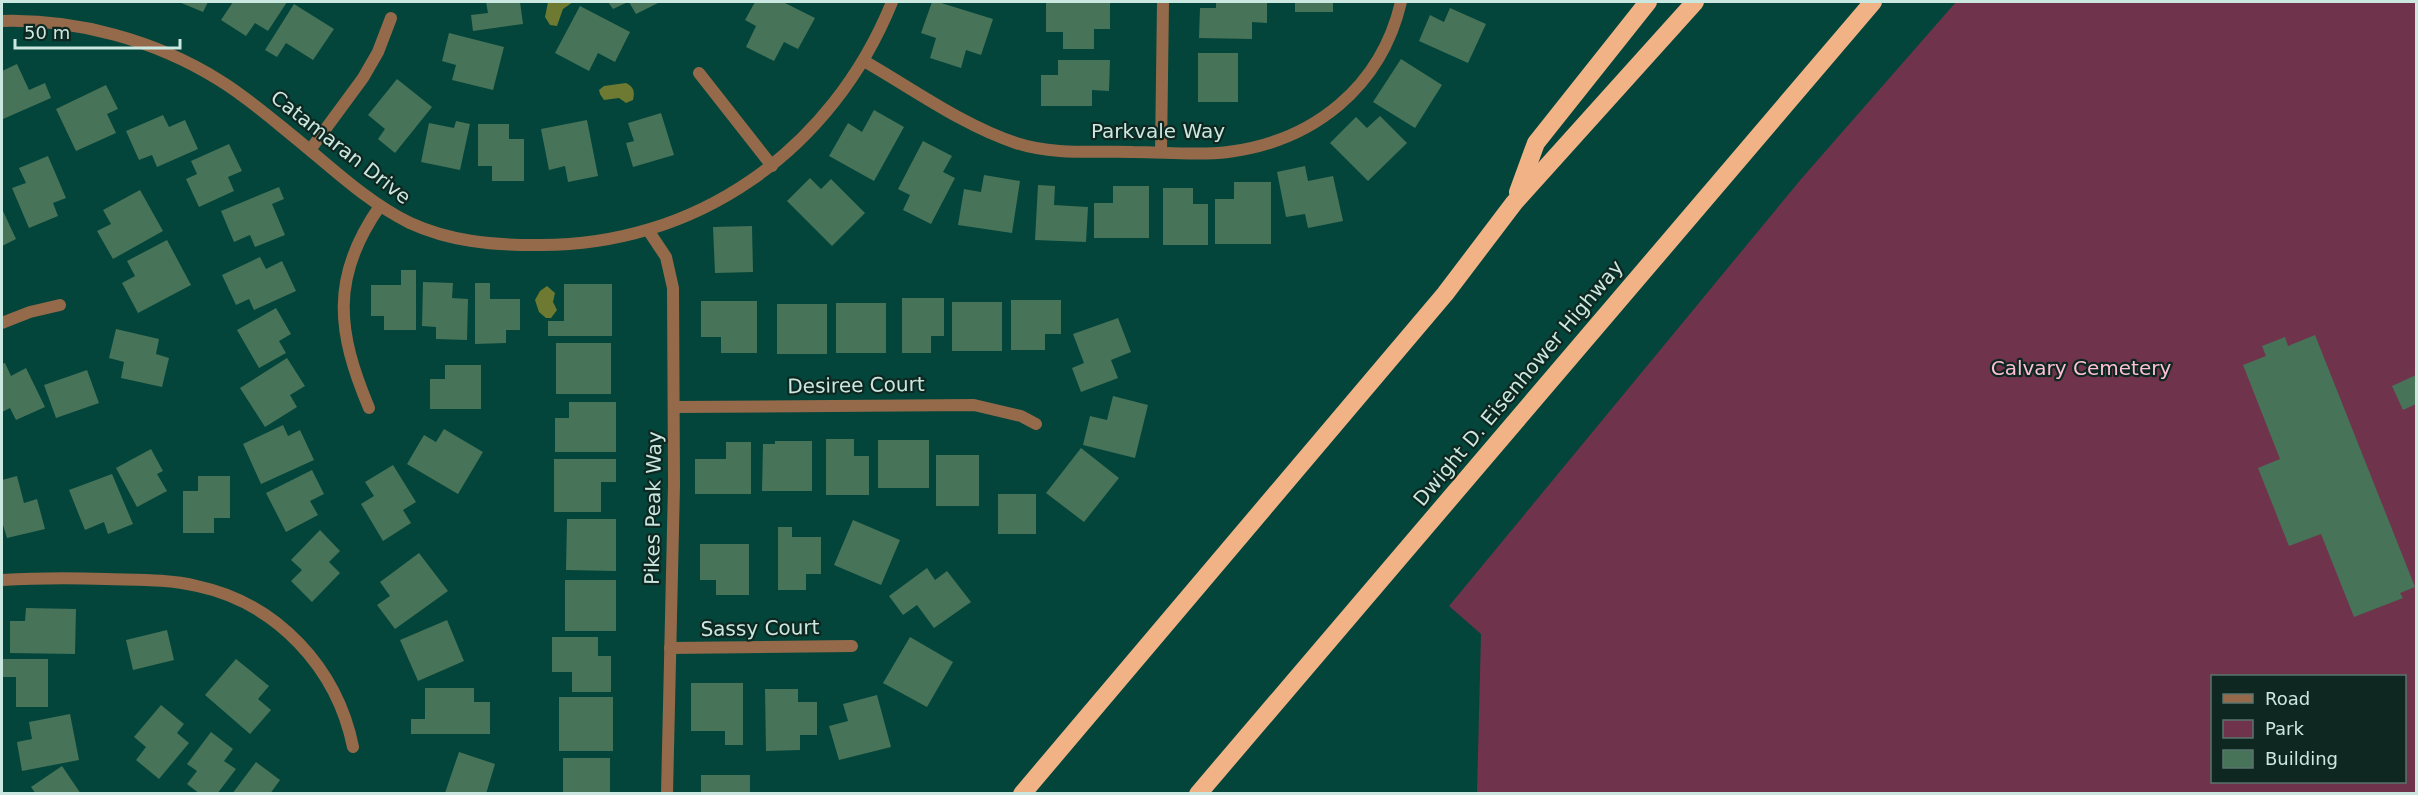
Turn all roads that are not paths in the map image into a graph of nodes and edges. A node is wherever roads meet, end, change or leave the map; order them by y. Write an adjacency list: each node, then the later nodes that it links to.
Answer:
1 (892, 2): 9 (street, Catamaran Drive)
2 (1163, 2): 12 (street)
3 (1401, 2): 12 (street, Parkvale Way)
4 (1648, 2): 14 (highway)
5 (1695, 2): 14 (highway)
6 (1873, 2): 28 (highway, Dwight D. Eisenhower Highway)
7 (391, 18): 11 (street)
8 (2, 21): 11 (street, Catamaran Drive)
9 (864, 61): 12 (street, Parkvale Way); 13 (street, Catamaran Drive)
10 (699, 73): 13 (street)
11 (310, 150): 15 (street, Catamaran Drive)
12 (1161, 152)
13 (772, 166): 16 (street, Catamaran Drive)
14 (1514, 203): 27 (highway)
15 (380, 206): 16 (street, Catamaran Drive); 20 (street)
16 (648, 230): 19 (street, Pikes Peak Way)
17 (60, 305): 18 (street)
18 (2, 323)
19 (674, 407): 21 (street, Desiree Court); 24 (street, Pikes Peak Way)
20 (369, 408)
21 (1036, 424)
22 (2, 580): 25 (street)
23 (852, 646): 24 (street, Sassy Court)
24 (670, 648): 26 (street, Pikes Peak Way)
25 (352, 747)
26 (667, 794)
27 (1022, 794)
28 (1198, 794)

